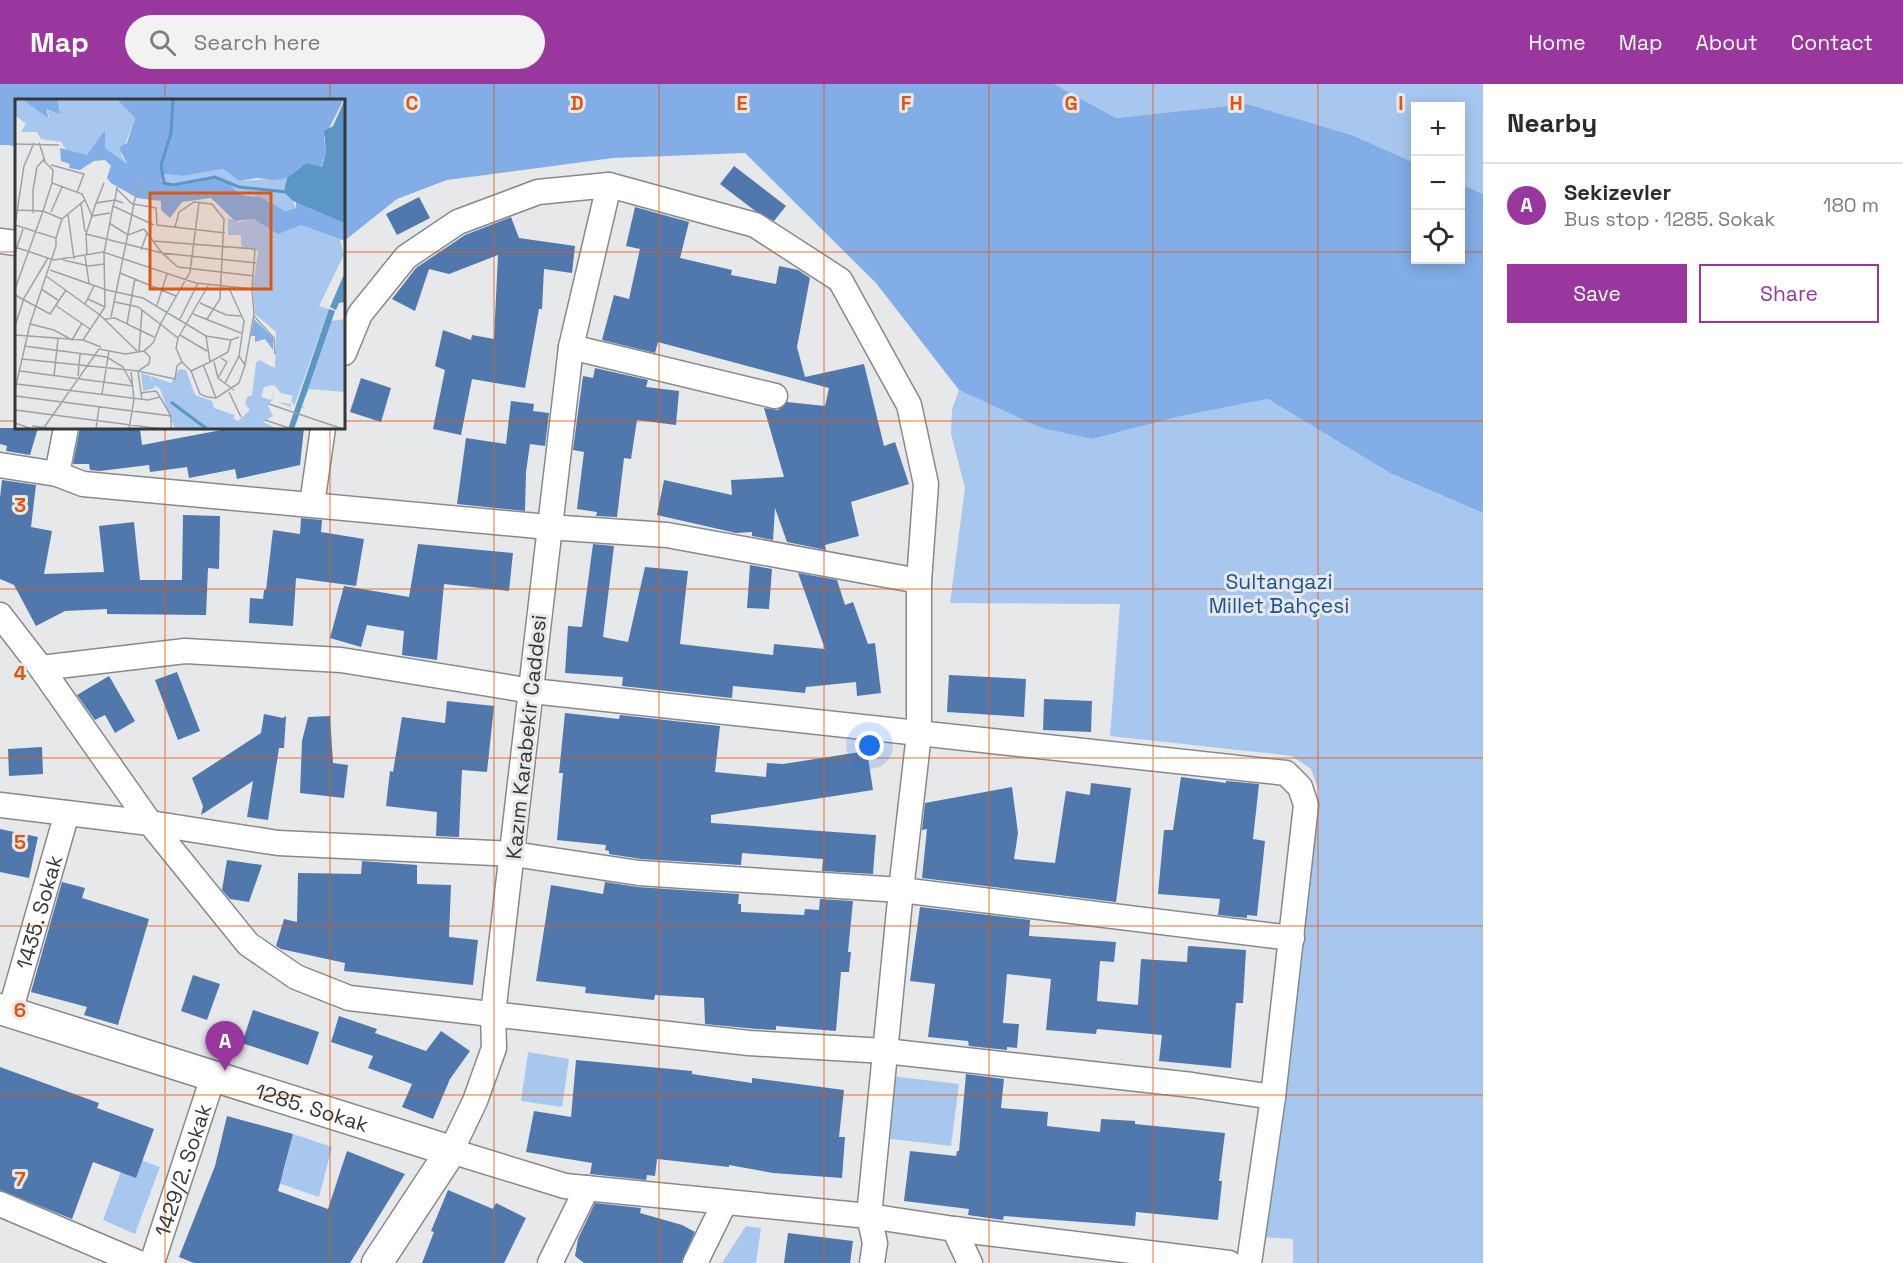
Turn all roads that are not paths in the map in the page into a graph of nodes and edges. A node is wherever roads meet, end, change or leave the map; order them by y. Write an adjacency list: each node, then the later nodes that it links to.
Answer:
1 (609, 185): 4 (street, Kazım Karabekir Caddesi); 5 (street); 13 (street)
2 (0, 241): 3 (street)
3 (15, 243)
4 (571, 347): 6 (street); 12 (street, Kazım Karabekir Caddesi)
5 (345, 351)
6 (775, 396)
7 (66, 429): 10 (street)
8 (323, 429): 11 (street)
9 (0, 465): 10 (street)
10 (57, 474): 11 (street)
11 (312, 504): 12 (street)
12 (549, 527): 13 (street); 16 (street, Kazım Karabekir Caddesi)
13 (919, 581): 17 (street)
14 (0, 615): 15 (street)
15 (42, 668): 16 (street); 20 (street)
16 (532, 691): 17 (street); 21 (street, Kazım Karabekir Caddesi)
17 (919, 734): 22 (street); 23 (street)
18 (0, 805): 19 (street)
19 (67, 813): 20 (street); 24 (street, 1435. Sokak)
20 (150, 823): 21 (street); 25 (street)
21 (513, 854): 22 (street); 25 (street, Kazım Karabekir Caddesi)
22 (900, 891): 23 (street); 26 (street)
23 (1292, 938): 28 (street)
24 (5, 1011): 27 (street, 1285. Sokak)
25 (493, 1014): 26 (street); 29 (street, Kazım Karabekir Caddesi)
26 (885, 1052): 28 (street); 33 (street)
27 (213, 1077): 29 (street, 1285. Sokak); 36 (street, 1429/2. Sokak)
28 (1273, 1097): 43 (street)
29 (451, 1150): 30 (street); 37 (street, Kazım Karabekir Caddesi)
30 (587, 1188): 31 (street); 38 (street)
31 (725, 1202): 33 (street); 39 (street)
32 (0, 1204): 35 (street)
33 (869, 1216): 34 (street); 40 (street)
34 (954, 1229): 41 (street); 42 (street)
35 (139, 1263)
36 (152, 1263)
37 (377, 1263)
38 (550, 1263)
39 (695, 1263)
40 (873, 1263)
41 (970, 1263)
42 (1229, 1263)
43 (1249, 1263)

